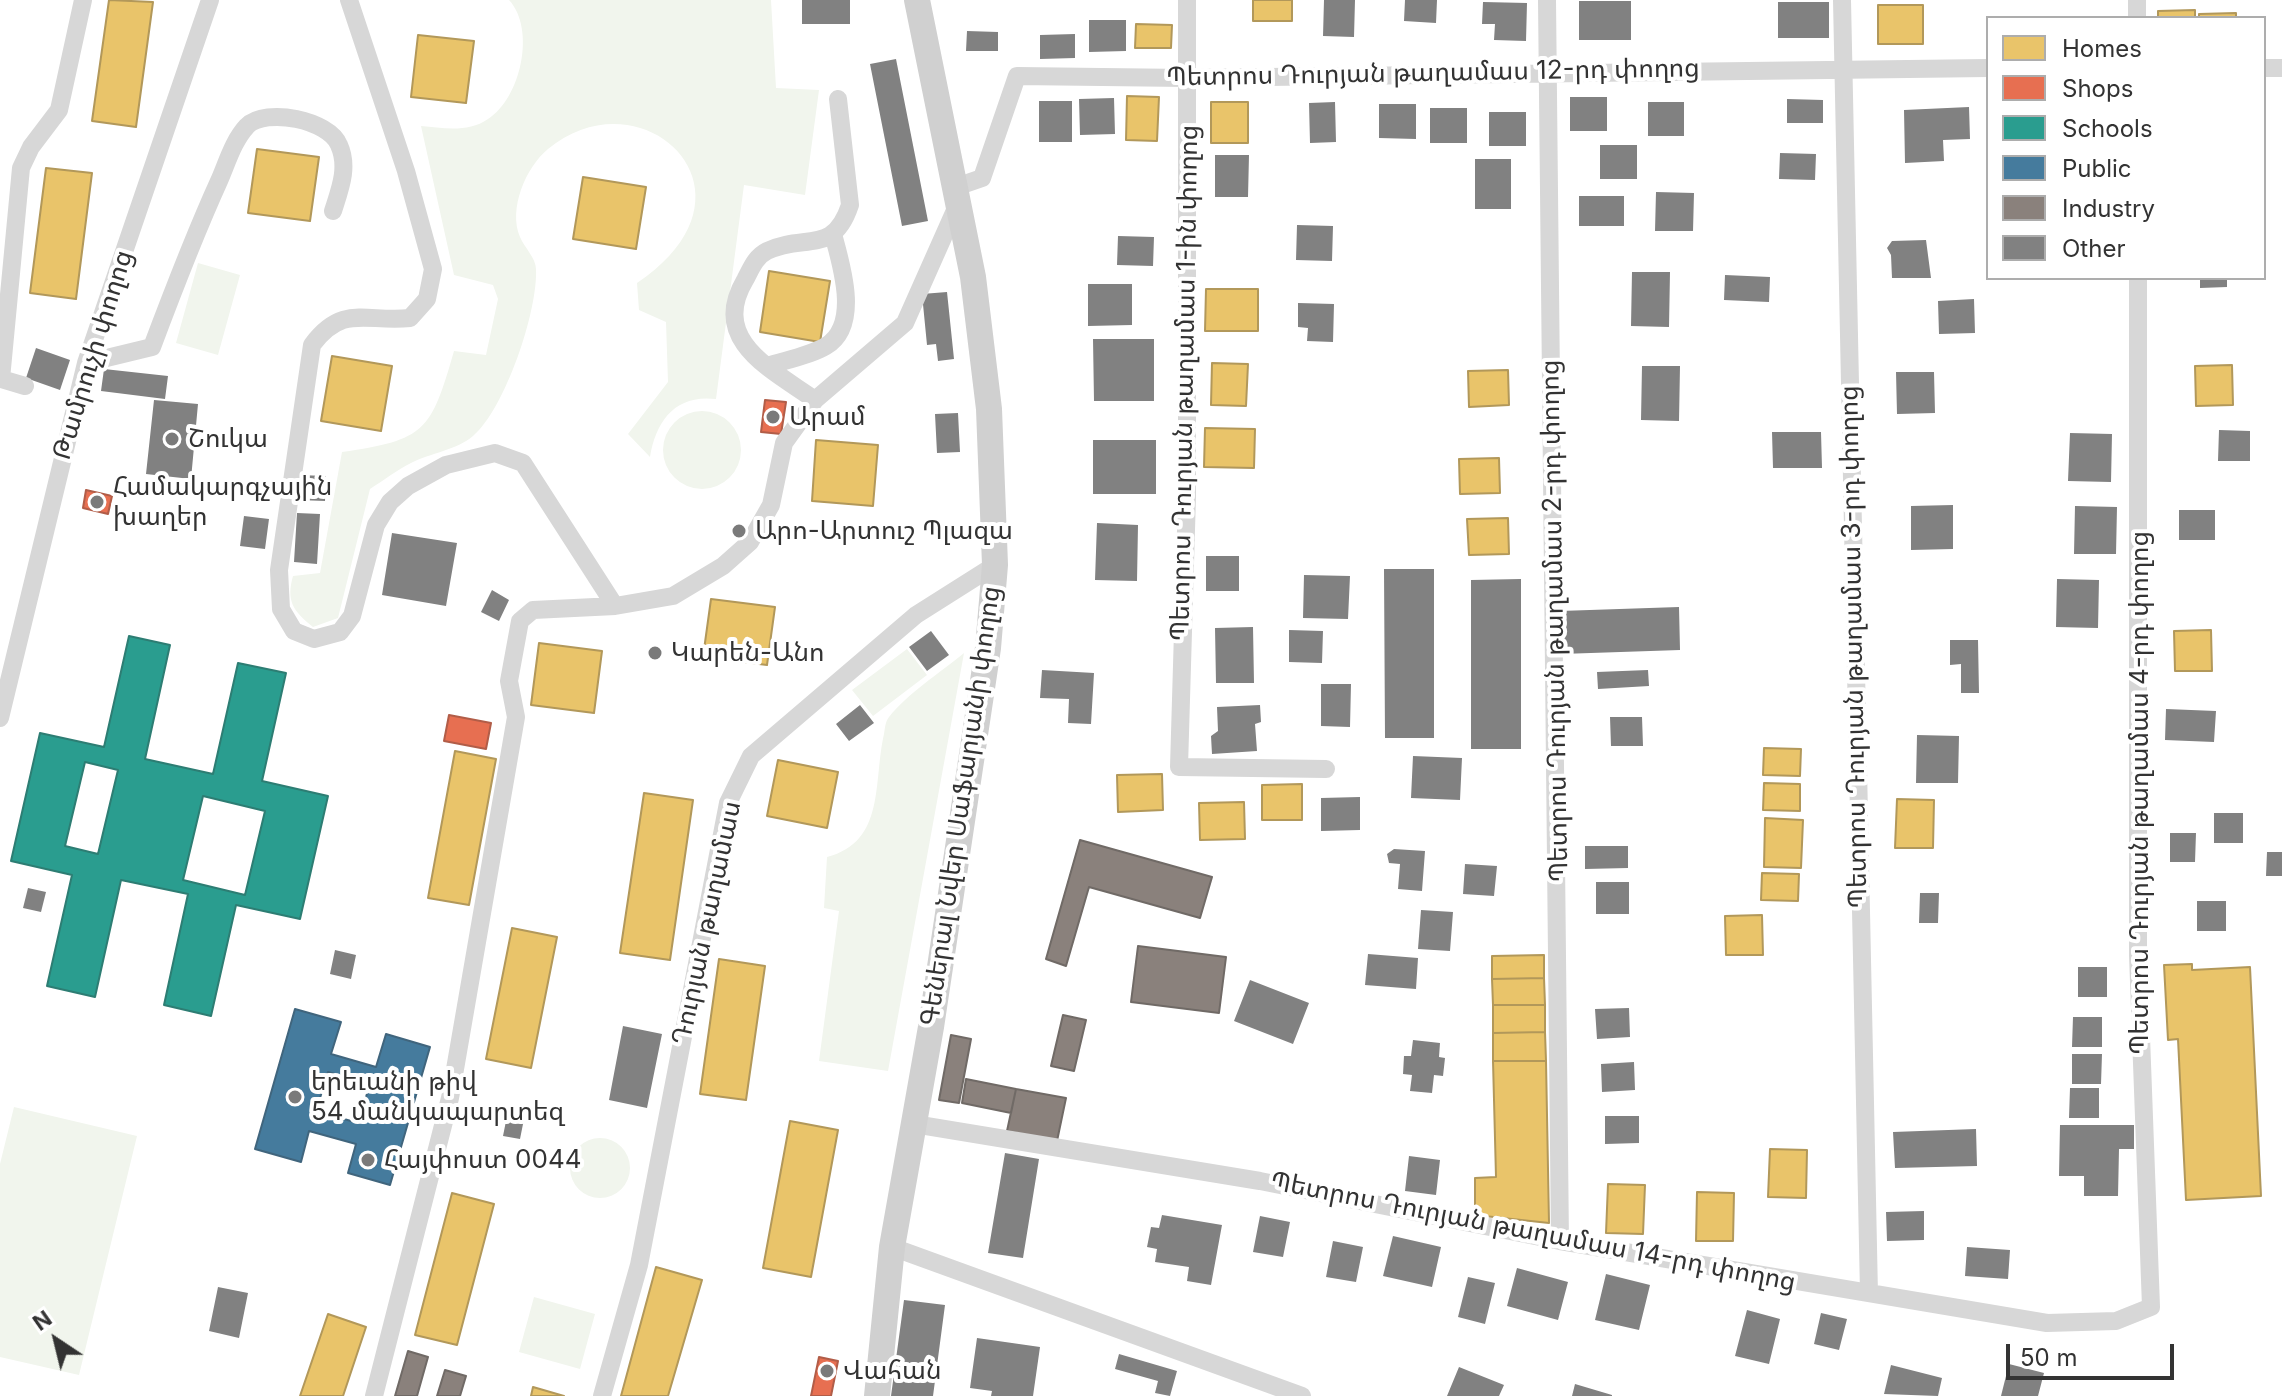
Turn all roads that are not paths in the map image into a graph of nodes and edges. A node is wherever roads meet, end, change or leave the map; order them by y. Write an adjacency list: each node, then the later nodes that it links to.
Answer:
1 (83, 0): 19 (street)
2 (210, 0): 17 (street, Թամրուչի փողոց)
3 (349, 0): 22 (street)
4 (917, 0): 13 (main road, Գեներալ Նվեր Սաֆարյանի փողոց)
5 (1187, 0): 11 (street, Պետրոս Դուրյան թաղամաս 1-ին փողոց)
6 (1547, 0): 10 (street, Պետրոս Դուրյան թաղամաս 2-րդ փողոց)
7 (1842, 0): 9 (street, Պետրոս Դուրյան թաղամաս 3-րդ փողոց)
8 (1986, 68): 9 (street, Պետրոս Դուրյան թաղամաս 12-րդ փողոց)
9 (1841, 69): 10 (street, Պետրոս Դուրյան թաղամաս 12-րդ փողոց); 28 (street, Պետրոս Դուրյան թաղամաս 3-րդ փողոց)
10 (1547, 71): 11 (street, Պետրոս Դուրյան թաղամաս 12-րդ փողոց); 26 (street, Պետրոս Դուրյան թաղամաս 2-րդ փողոց)
11 (1187, 78): 13 (street, Պետրոս Դուրյան թաղամաս 12-րդ փողոց); 24 (street, Պետրոս Դուրյան թաղամաս 1-ին փողոց)
12 (838, 99): 15 (street)
13 (955, 197): 20 (street); 21 (main road, Գեներալ Նվեր Սաֆարյանի փողոց)
14 (333, 211): 17 (street)
15 (833, 234): 18 (street); 18 (street)
16 (2138, 280): 29 (street, Պետրոս Դուրյան թաղամաս 4-րդ փողոց)
17 (86, 363): 23 (street, Թամրուչի փողոց)
18 (767, 366): 20 (street)
19 (25, 386)
20 (815, 400): 22 (street)
21 (995, 565): 25 (main road, Գեներալ Նվեր Սաֆարյանի փողոց); 32 (street, Դուրյան թաղամաս)
22 (615, 606): 31 (street)
23 (0, 718)
24 (1326, 769)
25 (914, 1124): 26 (street, Պետրոս Դուրյան թաղամաս 14-րդ փողոց); 27 (main road, Գեներալ Նվեր Սաֆարյանի փողոց)
26 (1560, 1241): 28 (street, Պետրոս Դուրյան թաղամաս 14-րդ փողոց)
27 (892, 1247): 30 (main road, Գեներալ Նվեր Սաֆարյանի փողոց); 33 (street)
28 (1869, 1293): 29 (street, Պետրոս Դուրյան թաղամաս 14-րդ փողոց)
29 (2151, 1307)
30 (878, 1386)
31 (374, 1396)
32 (602, 1396)
33 (1302, 1396)

